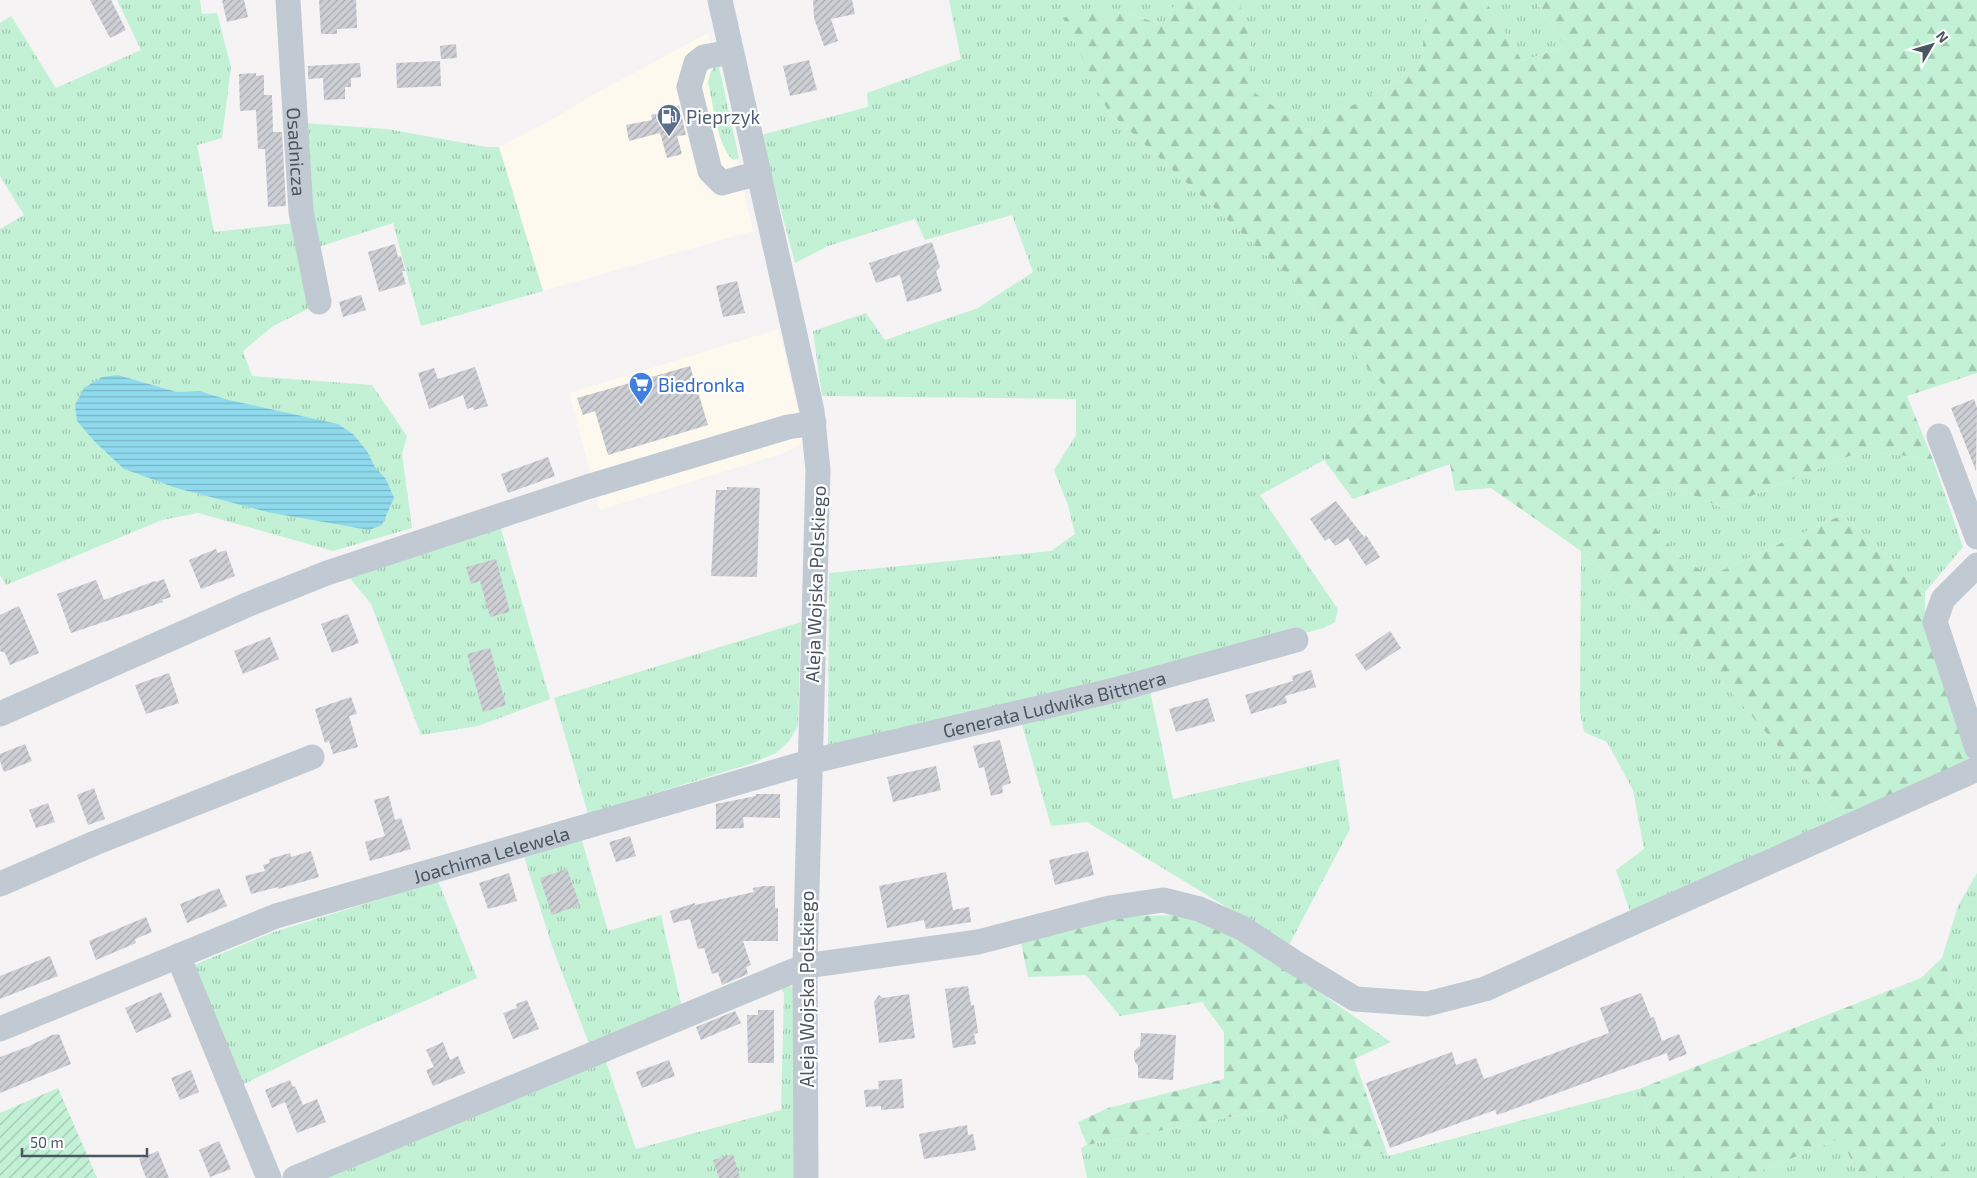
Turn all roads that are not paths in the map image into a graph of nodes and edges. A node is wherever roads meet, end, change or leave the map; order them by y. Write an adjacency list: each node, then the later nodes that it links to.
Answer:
1 (288, 0): 5 (street, Osadnicza)
2 (720, 0): 3 (street, Aleja Wojska Polskiego)
3 (731, 52): 4 (street, Aleja Wojska Polskiego); 4 (street)
4 (758, 173): 6 (street, Aleja Wojska Polskiego)
5 (319, 302)
6 (814, 423): 11 (street); 14 (street, Aleja Wojska Polskiego)
7 (1939, 436): 8 (street)
8 (1977, 537)
9 (1977, 565): 12 (street)
10 (1296, 640): 14 (street, Generała Ludwika Bittnera)
11 (0, 714)
12 (1977, 748)
13 (312, 757): 16 (street)
14 (809, 762): 17 (street, Joachima Lelewela); 18 (street, Aleja Wojska Polskiego)
15 (1977, 769): 18 (street)
16 (0, 884)
17 (178, 956): 19 (street, Joachima Lelewela); 20 (street)
18 (804, 966): 21 (street); 22 (street, Aleja Wojska Polskiego)
19 (0, 1029)
20 (268, 1178)
21 (295, 1178)
22 (806, 1178)

